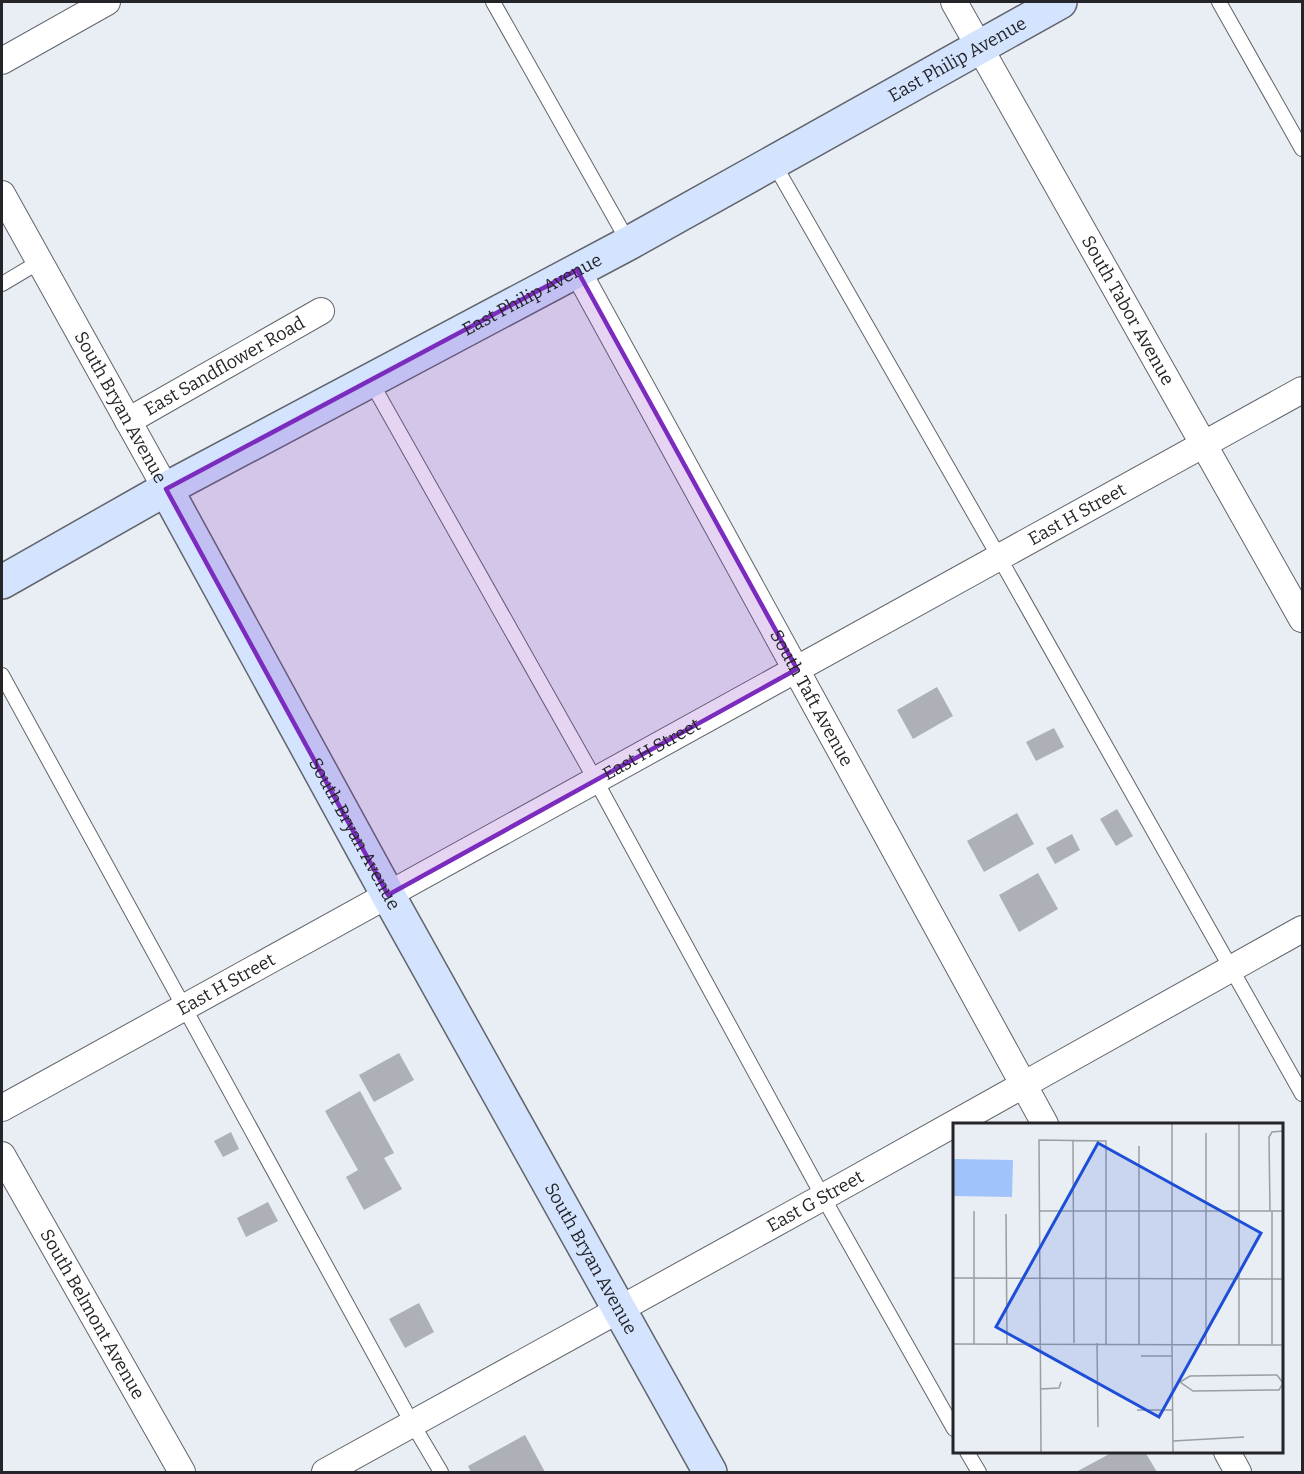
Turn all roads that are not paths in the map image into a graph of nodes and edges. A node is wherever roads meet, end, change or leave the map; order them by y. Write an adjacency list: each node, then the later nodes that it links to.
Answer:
1 (108, 2): 7 (street)
2 (493, 2): 11 (lane)
3 (954, 2): 6 (street, South Tabor Avenue)
4 (1060, 2): 6 (main road, East Philip Avenue)
5 (1220, 2): 8 (lane)
6 (979, 47): 9 (main road, East Philip Avenue); 19 (street, South Tabor Avenue)
7 (2, 61)
8 (1302, 149)
9 (773, 162): 11 (main road, East Philip Avenue); 21 (lane)
10 (2, 194): 12 (street, South Bryan Avenue)
11 (629, 243): 13 (main road, East Philip Avenue)
12 (39, 262): 14 (lane); 18 (street, South Bryan Avenue)
13 (577, 270): 16 (main road, East Philip Avenue); 24 (street, South Taft Avenue)
14 (2, 284)
15 (321, 311): 18 (street, East Sandflower Road)
16 (370, 380): 20 (main road, East Philip Avenue); 26 (lane)
17 (1302, 390): 19 (street, East H Street)
18 (128, 421): 20 (street, South Bryan Avenue)
19 (1204, 444): 21 (street, East H Street); 23 (street, South Tabor Avenue)
20 (166, 489): 22 (main road, East Philip Avenue); 27 (main road, South Bryan Avenue)
21 (999, 558): 24 (street, East H Street); 29 (lane)
22 (2, 582)
23 (1302, 619)
24 (797, 669): 26 (street, East H Street); 31 (street, South Taft Avenue)
25 (2, 675): 30 (lane)
26 (596, 781): 27 (street, East H Street); 38 (lane)
27 (388, 895): 30 (street, East H Street); 39 (main road, South Bryan Avenue)
28 (1302, 929): 29 (street, East G Street)
29 (1232, 969): 31 (street, East G Street); 32 (lane)
30 (184, 1007): 33 (street, East H Street); 40 (lane)
31 (1023, 1086): 34 (street, East G Street); 35 (street, South Taft Avenue)
32 (1302, 1094)
33 (2, 1108)
34 (956, 1123)
35 (1044, 1123)
36 (953, 1125): 38 (street, East G Street)
37 (2, 1155): 44 (street, South Belmont Avenue)
38 (823, 1197): 39 (street, East G Street); 41 (lane)
39 (620, 1310): 40 (street, East G Street); 47 (main road, South Bryan Avenue)
40 (412, 1423): 45 (street, East G Street); 46 (lane)
41 (953, 1428)
42 (968, 1453): 48 (lane)
43 (1228, 1453): 49 (street)
44 (182, 1473)
45 (325, 1473)
46 (441, 1473)
47 (710, 1473)
48 (979, 1473)
49 (1238, 1473)

